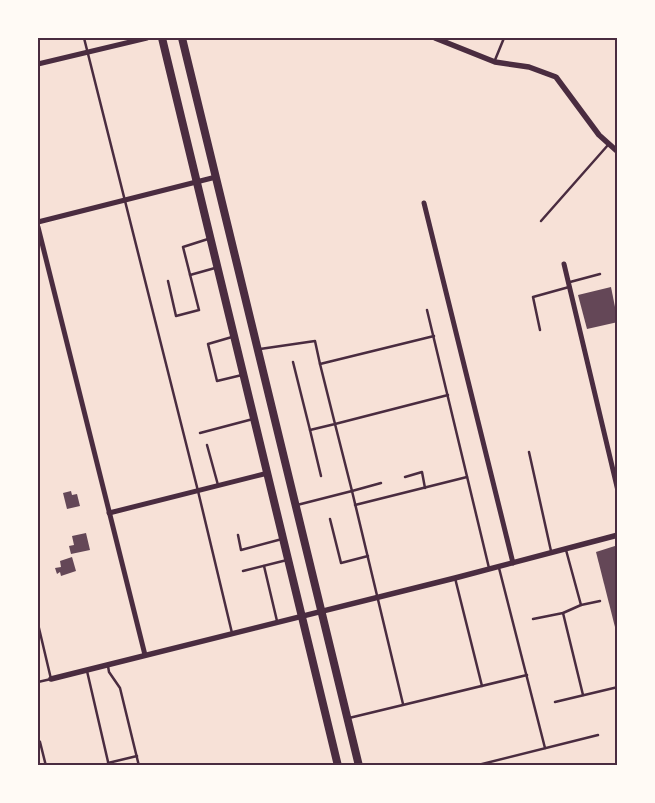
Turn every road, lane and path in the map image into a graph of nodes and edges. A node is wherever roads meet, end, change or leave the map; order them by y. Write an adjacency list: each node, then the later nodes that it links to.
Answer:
1 (84, 38): 7 (lane)
2 (147, 38): 7 (street)
3 (162, 38): 13 (main road)
4 (182, 38): 12 (main road)
5 (435, 38): 8 (street)
6 (504, 38): 8 (lane)
7 (88, 53): 9 (street); 14 (lane)
8 (495, 62): 10 (street)
9 (38, 64)
10 (608, 145): 11 (street); 16 (lane)
11 (618, 152)
12 (216, 177): 13 (street); 30 (main road)
13 (196, 182): 14 (street); 19 (main road)
14 (124, 201): 17 (street); 48 (lane)
15 (424, 203): 62 (street)
16 (541, 221)
17 (38, 222)
18 (38, 227): 53 (street)
19 (210, 239): 21 (main road); 23 (lane)
20 (564, 264): 25 (street)
21 (217, 267): 23 (lane); 28 (main road)
22 (600, 274): 25 (lane)
23 (190, 275): 24 (lane)
24 (168, 281)
25 (569, 285): 27 (lane); 50 (street)
26 (427, 310): 29 (lane)
27 (540, 330)
28 (234, 336): 33 (main road); 33 (lane)
29 (434, 336): 32 (lane); 34 (lane)
30 (258, 350): 32 (lane); 52 (main road)
31 (293, 362): 37 (lane)
32 (320, 364): 36 (lane)
33 (243, 375): 35 (main road)
34 (448, 395): 36 (lane); 44 (lane)
35 (254, 419): 38 (lane); 41 (main road)
36 (335, 424): 37 (lane); 49 (lane)
37 (310, 430): 42 (lane)
38 (200, 433)
39 (208, 444): 46 (lane)
40 (529, 452): 59 (lane)
41 (268, 473): 46 (street); 57 (main road)
42 (321, 476)
43 (405, 476): 47 (lane)
44 (467, 477): 47 (lane); 65 (lane)
45 (381, 483): 49 (lane)
46 (218, 486): 48 (street)
47 (426, 488): 51 (lane)
48 (198, 491): 53 (street); 77 (lane)
49 (352, 491): 51 (lane); 52 (lane)
50 (618, 491)
51 (355, 505): 60 (lane)
52 (295, 506): 71 (main road)
53 (109, 513): 78 (street)
54 (330, 518): 60 (lane)
55 (238, 535): 57 (lane)
56 (618, 535): 58 (street)
57 (284, 539): 61 (main road)
58 (566, 549): 59 (street); 70 (lane)
59 (552, 552): 62 (street)
60 (368, 556): 68 (lane)
61 (289, 559): 63 (lane); 73 (main road)
62 (513, 563): 64 (street)
63 (264, 566): 66 (lane); 75 (lane)
64 (498, 567): 65 (street); 81 (lane)
65 (490, 569): 67 (street)
66 (243, 571)
67 (455, 578): 68 (street); 84 (lane)
68 (377, 598): 71 (street); 88 (lane)
69 (600, 601): 70 (lane)
70 (581, 605): 72 (lane)
71 (321, 612): 73 (street); 89 (main road)
72 (563, 613): 74 (lane); 86 (lane)
73 (303, 617): 75 (street); 97 (main road)
74 (533, 619)
75 (277, 623): 77 (street)
76 (38, 624): 82 (lane)
77 (232, 634): 78 (street)
78 (146, 655): 79 (street)
79 (108, 665): 80 (street); 93 (lane)
80 (87, 670): 82 (street); 94 (lane)
81 (526, 675): 84 (lane); 92 (lane)
82 (51, 679): 83 (lane)
83 (38, 682)
84 (482, 686): 88 (lane)
85 (618, 687): 86 (lane)
86 (583, 695): 87 (lane)
87 (555, 702)
88 (403, 704): 89 (lane)
89 (347, 718): 98 (main road)
90 (598, 735): 92 (lane)
91 (38, 740): 95 (lane)
92 (545, 748): 99 (lane)
93 (137, 756): 94 (lane); 96 (lane)
94 (108, 764)
95 (46, 766)
96 (139, 766)
97 (338, 766)
98 (359, 766)
99 (474, 766)

